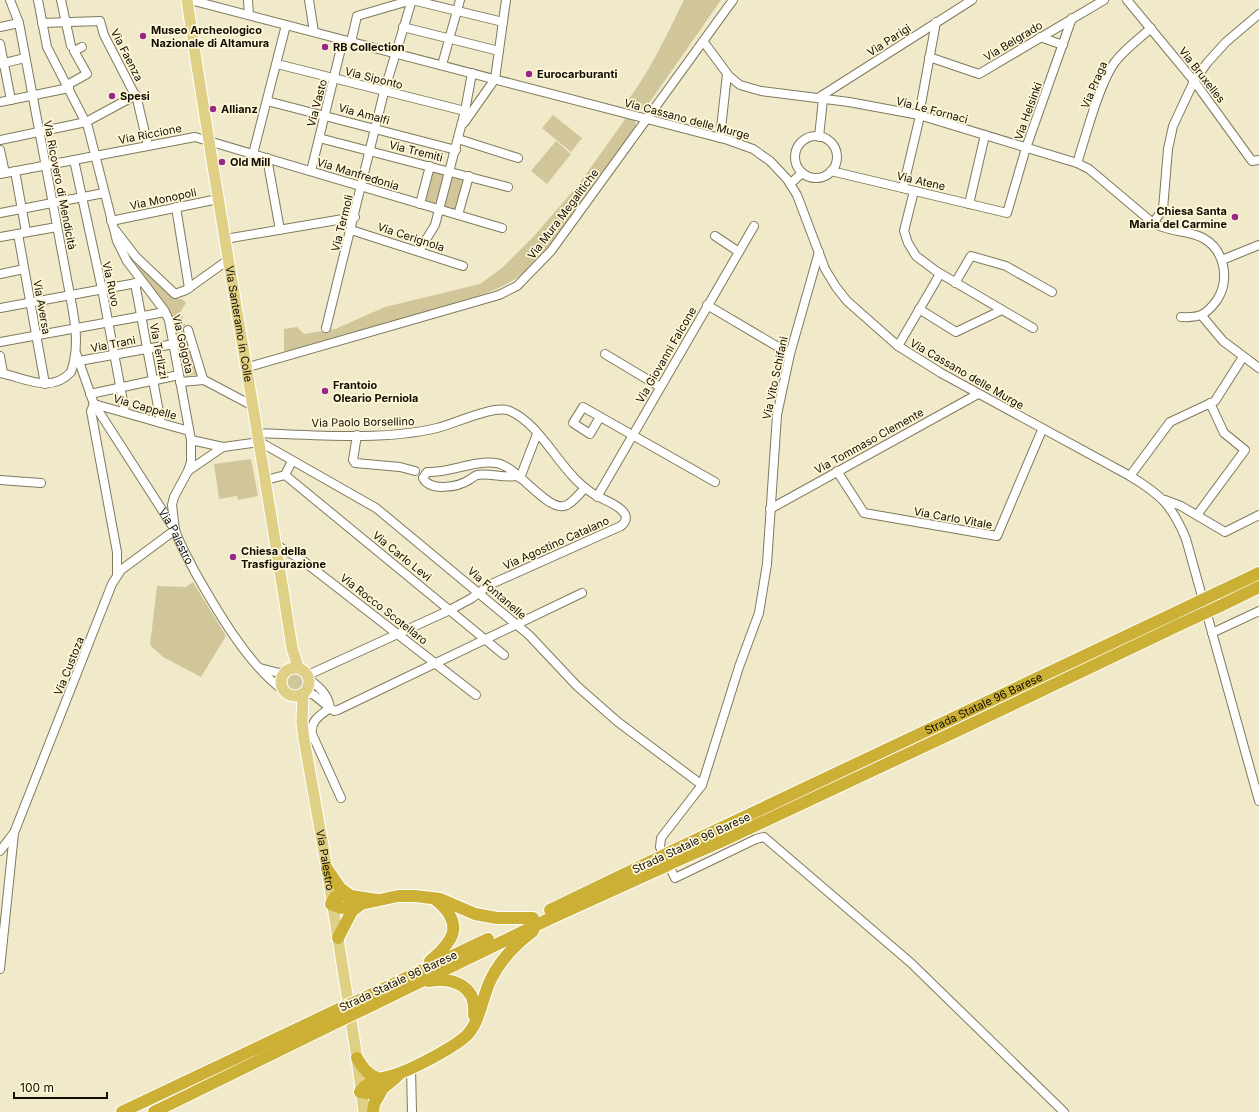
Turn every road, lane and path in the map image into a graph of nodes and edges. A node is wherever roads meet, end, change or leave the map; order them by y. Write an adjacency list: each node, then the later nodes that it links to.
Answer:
1 (10, 0): 22 (street, Via Ricovero di Mendicità)
2 (38, 0): 26 (street, Via Golgota)
3 (61, 0): 23 (street)
4 (187, 0): 74 (main road, Via Santeramo in Colle)
5 (190, 0): 16 (street, Via Cassano delle Murge)
6 (248, 0): 20 (street)
7 (309, 0): 31 (street)
8 (376, 0): 17 (street)
9 (412, 0): 17 (street); 18 (street); 29 (street, Via Termoli)
10 (460, 0): 18 (street)
11 (506, 0): 24 (street)
12 (734, 0): 35 (street, Via Mura Megalitiche)
13 (972, 0): 25 (street, Via Parigi)
14 (1104, 0): 21 (street, Via Belgrado)
15 (1127, 0): 30 (street, Via Bruxelles)
16 (219, 3): 20 (street, Via Cassano delle Murge)
17 (378, 9): 34 (street, Via Vasto)
18 (457, 11): 24 (street); 33 (street)
19 (1259, 14): 51 (street)
20 (249, 15): 27 (street, Via Cassano delle Murge)
21 (1072, 18): 32 (street, Via Belgrado); 38 (street, Via Helsinki)
22 (19, 22): 28 (street); 43 (street, Via Ricovero di Mendicità)
23 (66, 22): 26 (street); 37 (street); 54 (street, Via Faenza)
24 (503, 22): 40 (street)
25 (936, 22): 42 (street); 56 (street, Via Parigi)
26 (42, 23): 52 (street, Via Golgota)
27 (286, 25): 31 (street, Via Cassano delle Murge); 45 (street)
28 (0, 27)
29 (403, 27): 33 (street); 41 (street, Via Termoli)
30 (1151, 28): 51 (street, Via Bruxelles); 86 (street, Via Praga)
31 (314, 32): 34 (street, Via Cassano delle Murge)
32 (1040, 37): 38 (street); 42 (street, Via Belgrado)
33 (449, 38): 40 (street); 46 (street)
34 (347, 41): 41 (street, Via Cassano delle Murge); 49 (street, Via Vasto)
35 (703, 41): 48 (street, Via Le Fornaci); 63 (street, Via Mura Megalitiche)
36 (0, 44): 44 (street)
37 (71, 46)
38 (1063, 46): 76 (street, Via Helsinki)
39 (82, 47): 52 (street)
40 (499, 51): 50 (street)
41 (396, 53): 46 (street, Via Cassano delle Murge); 53 (street, Via Termoli)
42 (929, 57): 62 (street)
43 (25, 58): 44 (street); 55 (street, Via Ricovero di Mendicità)
44 (2, 64): 57 (street)
45 (277, 64): 49 (street, Via Siponto); 58 (street)
46 (442, 65): 47 (street, Via Cassano delle Murge)
47 (472, 73): 50 (street, Via Cassano delle Murge); 60 (street)
48 (727, 74): 56 (street, Via Le Fornaci); 71 (street)
49 (334, 79): 53 (street, Via Siponto); 61 (street, Via Vasto)
50 (495, 79): 63 (street, Via Cassano delle Murge); 65 (street)
51 (1194, 81): 85 (street, Via Bruxelles); 114 (street)
52 (68, 87): 55 (street); 64 (street, Via Golgota)
53 (384, 92): 60 (street, Via Siponto); 66 (street, Via Termoli)
54 (136, 95): 64 (street); 75 (street, Via Faenza)
55 (32, 96): 57 (street); 67 (street, Via Ricovero di Mendicità)
56 (820, 99): 62 (street, Via Le Fornaci); 69 (street)
57 (11, 100): 59 (street)
58 (267, 101): 61 (street, Via Amalfi); 80 (street)
59 (0, 102)
60 (466, 112): 65 (street)
61 (325, 115): 66 (street, Via Amalfi); 70 (street, Via Vasto)
62 (920, 116): 68 (street, Via Le Fornaci); 99 (street)
63 (645, 120): 71 (street, Via Cassano delle Murge); 166 (street, Via Mura Megalitiche)
64 (86, 122): 67 (street); 81 (street, Via Golgota)
65 (462, 127): 72 (street)
66 (376, 129): 78 (street, Via Amalfi); 79 (street, Via Termoli)
67 (39, 133): 73 (street); 87 (street, Via Ricovero di Mendicità)
68 (985, 135): 76 (street, Via Le Fornaci); 106 (street)
69 (819, 137): 92 (street); 94 (street)
70 (319, 138): 79 (street, Via Tremiti); 90 (street, Via Vasto)
71 (720, 138): 96 (street, Via Cassano delle Murge)
72 (458, 139): 78 (street); 83 (street)
73 (0, 140)
74 (208, 140): 75 (street, Via Riccione); 80 (street, Via Manfredonia); 103 (main road, Via Santeramo in Colle)
75 (148, 146): 81 (street, Via Riccione)
76 (1026, 148): 86 (street, Via Le Fornaci); 110 (street, Via Helsinki)
77 (0, 150): 93 (street)
78 (456, 150): 91 (street)
79 (370, 151): 88 (street, Via Tremiti); 97 (street, Via Termoli)
80 (253, 154): 82 (street, Via Manfredonia)
81 (95, 156): 84 (street, Via Riccione); 101 (street, Via Golgota)
82 (267, 158): 90 (street, Via Manfredonia); 119 (street)
83 (518, 158)
84 (74, 160): 87 (street, Via Riccione); 102 (street, Via Ruvo)
85 (1259, 160)
86 (1077, 163): 114 (street, Via Le Fornaci)
87 (45, 165): 89 (street, Via Riccione); 104 (street, Via Ricovero di Mendicità)
88 (430, 166): 91 (street, Via Tremiti); 105 (street)
89 (15, 171): 93 (street, Via Riccione); 108 (street, Via Aversa)
90 (311, 171): 97 (street, Via Manfredonia)
91 (450, 171): 95 (street, Via Tremiti); 109 (street)
92 (831, 171): 94 (street); 99 (street, Via Atene)
93 (2, 173)
94 (802, 173): 96 (street)
95 (469, 176): 98 (street, Via Tremiti); 112 (street)
96 (790, 184): 128 (street, Via Cassano delle Murge)
97 (362, 186): 105 (street, Via Manfredonia); 113 (street, Via Termoli)
98 (508, 187)
99 (903, 188): 100 (street, Via Atene)
100 (914, 191): 106 (street, Via Atene); 134 (street)
101 (104, 193): 102 (street); 115 (street, Via Golgota)
102 (82, 198): 104 (street); 138 (street, Via Ruvo)
103 (218, 199): 107 (street, Via Monopoli); 124 (main road, Via Santeramo in Colle)
104 (53, 203): 108 (street); 117 (street, Via Ricovero di Mendicità)
105 (420, 204): 109 (street, Via Manfredonia)
106 (969, 204): 110 (street, Via Atene)
107 (176, 207): 115 (street, Via Monopoli); 137 (street)
108 (22, 209): 111 (street); 121 (street, Via Aversa)
109 (439, 210): 112 (street, Via Manfredonia); 126 (street)
110 (1007, 212)
111 (0, 213)
112 (458, 215): 118 (street, Via Manfredonia)
113 (354, 217): 119 (street); 120 (street, Via Termoli)
114 (1153, 223): 130 (street, Via Le Fornaci)
115 (112, 224): 135 (street, Via Golgota); 137 (street, Via Golgota)
116 (754, 226): 127 (street, Via Giovanni Falcone)
117 (57, 227): 121 (street); 140 (street, Via Ricovero di Mendicità)
118 (502, 228)
119 (280, 230): 124 (street)
120 (351, 230): 126 (street, Via Cerignola); 151 (street, Via Termoli)
121 (22, 233): 123 (street); 132 (street, Via Aversa)
122 (715, 236): 127 (street)
123 (0, 237)
124 (225, 239): 129 (main road, Via Santeramo in Colle)
125 (1259, 245): 130 (street)
126 (419, 251): 131 (street, Via Cerignola)
127 (739, 252): 142 (street, Via Giovanni Falcone)
128 (818, 252): 158 (street, Via Cassano delle Murge); 161 (street, Via Vito Schifani)
129 (228, 260): 137 (street); 166 (main road, Via Santeramo in Colle)
130 (1222, 260): 148 (street)
131 (463, 266)
132 (24, 269): 133 (street); 141 (street, Via Aversa)
133 (0, 274)
134 (940, 274): 136 (street); 144 (street)
135 (138, 282): 138 (street); 146 (street, Via Golgota); 147 (street, Via Terlizzi)
136 (955, 283): 139 (street); 145 (street)
137 (189, 288)
138 (102, 289): 140 (street); 150 (street, Via Ruvo)
139 (1052, 292)
140 (70, 295): 141 (street); 153 (street, Via Ricovero di Mendicità)
141 (30, 302): 143 (street); 155 (street, Via Aversa)
142 (708, 305): 161 (street); 173 (street, Via Giovanni Falcone)
143 (0, 308)
144 (919, 309): 145 (street); 158 (street)
145 (1002, 310): 152 (street)
146 (165, 312): 147 (street); 157 (street, Via Golgota)
147 (141, 316): 150 (street); 159 (street, Via Terlizzi)
148 (1202, 316): 149 (street); 164 (street)
149 (1181, 318)
150 (108, 323): 153 (street); 162 (street, Via Ruvo)
151 (326, 328)
152 (1033, 328)
153 (76, 329): 155 (street); 165 (street, Via Ricovero di Mendicità)
154 (188, 330): 170 (street)
155 (36, 336): 156 (street); 172 (street, Via Aversa)
156 (0, 342)
157 (174, 344): 159 (street, Via Trani); 169 (street, Via Golgota)
158 (898, 346): 176 (street, Via Cassano delle Murge)
159 (147, 349): 162 (street, Via Trani); 171 (street, Via Terlizzi)
160 (605, 354): 173 (street)
161 (790, 354): 205 (street, Via Vito Schifani)
162 (114, 355): 165 (street, Via Trani); 174 (street, Via Ruvo)
163 (0, 356): 168 (street)
164 (1243, 357): 167 (street); 177 (street)
165 (77, 358): 172 (street); 175 (street, Via Ricovero di Mendicità)
166 (245, 368): 179 (main road, Via Santeramo in Colle)
167 (1259, 368)
168 (1, 372): 172 (street)
169 (180, 379): 170 (street); 171 (street); 184 (street, Via Golgota)
170 (203, 379): 179 (street)
171 (153, 381): 174 (street); 182 (street, Via Terlizzi)
172 (45, 384)
173 (660, 387): 187 (street, Via Giovanni Falcone)
174 (120, 388): 175 (street); 180 (street, Via Ruvo)
175 (90, 394): 178 (street, Via Ricovero di Mendicità)
176 (978, 394): 183 (street, Via Cassano delle Murge); 193 (street, Via Tommaso Clemente)
177 (1210, 403): 196 (street); 206 (street)
178 (94, 404): 180 (street, Via Cappelle); 208 (street, Via Palestro); 210 (street, Via Ricovero di Mendicità)
179 (253, 406): 188 (main road, Via Santeramo in Colle)
180 (125, 412): 182 (street, Via Cappelle)
181 (600, 417): 187 (street)
182 (161, 423): 184 (street, Via Cappelle)
183 (1042, 430): 193 (street, Via Carlo Vitale); 196 (street, Via Cassano delle Murge)
184 (189, 431): 189 (street, Via Golgota)
185 (537, 434): 186 (street, Via Paolo Borsellino); 197 (street); 202 (street, Via Paolo Borsellino)
186 (356, 435): 188 (street, Via Paolo Borsellino); 195 (street)
187 (632, 435): 200 (street); 203 (street, Via Giovanni Falcone)
188 (259, 437): 190 (street, Via Paolo Borsellino); 191 (street, Via Fontanelle); 199 (main road, Via Santeramo in Colle)
189 (191, 440): 190 (street); 192 (street, Via Golgota)
190 (223, 447): 192 (street)
191 (292, 460): 194 (street); 213 (street, Via Fontanelle)
192 (188, 471): 208 (street)
193 (837, 471): 205 (street, Via Tommaso Clemente)
194 (285, 475): 199 (street); 215 (street, Via Carlo Levi)
195 (425, 475): 197 (street); 197 (street)
196 (1130, 476): 204 (street, Via Cassano delle Murge)
197 (519, 477): 202 (street)
198 (0, 480): 201 (street)
199 (266, 480): 209 (main road, Via Santeramo in Colle)
200 (715, 482)
201 (41, 483)
202 (585, 488): 203 (street, Via Paolo Borsellino)
203 (597, 497): 213 (street, Via Agostino Catalano)
204 (1165, 500): 206 (street); 219 (street)
205 (770, 509): 231 (street, Via Vito Schifani)
206 (1197, 515): 207 (street)
207 (1259, 515)
208 (175, 530): 210 (street); 223 (street, Via Palestro)
209 (276, 546): 218 (street, Via Rocco Scotellaro); 224 (main road, Via Santeramo in Colle)
210 (117, 574): 234 (street, Via Custoza)
211 (1259, 574): 236 (highway, Strada Statale 96 Barese, bridge)
212 (1259, 587): 236 (highway, Strada Statale 96 Barese, bridge)
213 (480, 593): 215 (street); 217 (street, Via Fontanelle)
214 (582, 593): 217 (street)
215 (450, 610): 218 (street); 220 (street, Via Carlo Levi)
216 (1259, 611): 219 (street)
217 (515, 624): 220 (street); 231 (street, Via Fontanelle)
218 (398, 633): 222 (street, Via Rocco Scotellaro); 225 (street)
219 (1212, 633): 233 (street)
220 (485, 639): 221 (street, Via Carlo Levi); 222 (street)
221 (504, 655)
222 (437, 663): 228 (street, Via Rocco Scotellaro); 229 (street)
223 (260, 668): 224 (street); 226 (street, Via Palestro)
224 (290, 669): 225 (main road); 226 (main road)
225 (309, 677): 227 (main road); 229 (street)
226 (286, 692): 227 (main road); 230 (main road, Via Palestro)
227 (304, 693): 229 (street); 230 (main road, Via Palestro)
228 (476, 695)
229 (330, 708): 232 (street)
230 (302, 722): 237 (main road, Via Palestro)
231 (702, 785): 257 (street, Via Vito Schifani)
232 (341, 798)
233 (1259, 801)
234 (14, 833): 235 (street); 244 (street)
235 (0, 851)
236 (667, 859): 241 (highway, Strada Statale 96 Barese); 242 (highway, Strada Statale 96 Barese)
237 (327, 869): 239 (highway); 240 (main road, Via Palestro)
238 (432, 897): 239 (highway); 241 (highway); 245 (highway)
239 (357, 900): 240 (highway); 243 (highway)
240 (332, 904): 243 (main road, Via Palestro)
241 (533, 918): 245 (highway, Strada Statale 96 Barese)
242 (550, 919): 245 (highway, Strada Statale 96 Barese); 247 (highway)
243 (338, 938): 248 (main road, Via Palestro)
244 (0, 969)
245 (415, 979): 246 (highway, Strada Statale 96 Barese, bridge); 247 (highway)
246 (339, 1015): 252 (highway, Strada Statale 96 Barese); 253 (highway, Strada Statale 96 Barese)
247 (473, 1027): 249 (highway)
248 (357, 1058): 250 (highway); 251 (main road, Via Palestro)
249 (406, 1070): 250 (highway); 256 (street)
250 (381, 1083): 251 (highway); 255 (highway)
251 (360, 1092): 254 (main road, Via Palestro)
252 (122, 1112)
253 (154, 1112)
254 (364, 1112)
255 (373, 1112)
256 (412, 1112)
257 (1064, 1112)

